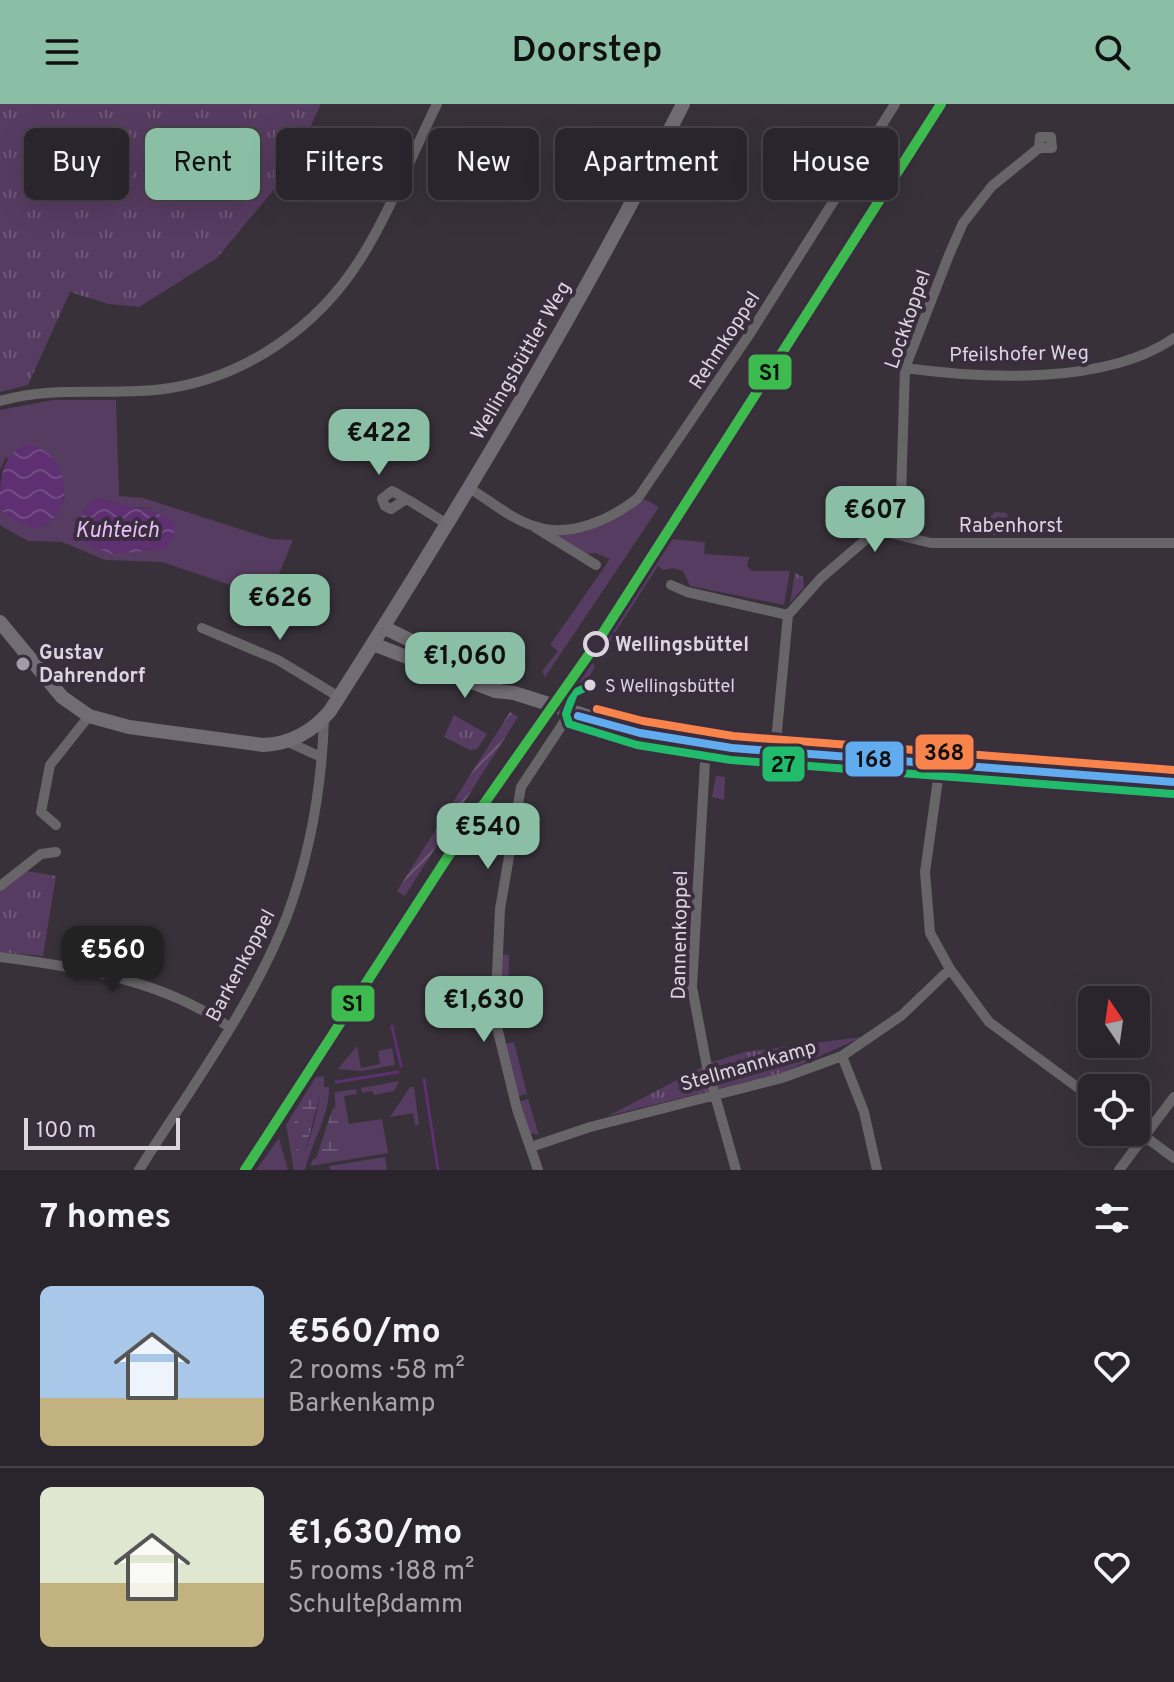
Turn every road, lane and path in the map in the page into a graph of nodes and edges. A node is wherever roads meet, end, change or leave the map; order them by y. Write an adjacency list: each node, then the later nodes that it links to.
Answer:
1 (437, 104): 7 (street)
2 (683, 104): 8 (main road, Wellingsbüttler Weg)
3 (895, 104): 11 (street, Rehmkoppel)
4 (1039, 148): 6 (street, Lockkoppel)
5 (1174, 338): 6 (street, Pfeilshofer Weg)
6 (905, 368): 12 (street, Lockkoppel)
7 (0, 401)
8 (469, 488): 10 (main road, Wellingsbüttler Weg); 11 (street)
9 (406, 499): 10 (street)
10 (447, 524): 18 (main road, Wellingsbüttler Weg)
11 (535, 527): 14 (street)
12 (877, 530): 13 (street, Rabenhorst); 16 (street)
13 (1174, 543)
14 (596, 565)
15 (671, 585): 16 (street)
16 (788, 615): 28 (street)
17 (0, 622): 24 (main road, Wellingsbüttler Weg)
18 (383, 627): 20 (main road, Wellingsbüttler Weg); 21 (main road)
19 (202, 628): 22 (street)
20 (373, 644): 21 (main road); 22 (main road, Wellingsbüttler Weg)
21 (514, 693): 23 (main road)
22 (339, 697): 25 (main road, Wellingsbüttler Weg)
23 (570, 713): 27 (main road); 45 (street)
24 (89, 716): 26 (main road, Wellingsbüttler Weg); 32 (street)
25 (324, 718): 26 (main road, Wellingsbüttler Weg); 29 (street, Barkenkoppel)
26 (286, 741): 29 (street)
27 (706, 744): 28 (main road); 40 (street, Dannenkoppel)
28 (775, 752): 30 (main road)
29 (321, 757): 37 (street, Barkenkoppel)
30 (940, 765): 31 (main road); 36 (street)
31 (1174, 782)
32 (56, 825)
33 (56, 852): 34 (street)
34 (0, 886)
35 (0, 957): 37 (street)
36 (950, 969): 38 (street, Stellmannkamp); 39 (street)
37 (229, 1027): 47 (street, Barkenkoppel)
38 (842, 1056): 40 (street, Stellmannkamp); 50 (street)
39 (1078, 1088)
40 (714, 1096): 45 (street, Stellmannkamp); 49 (street, Dannenkoppel)
41 (1174, 1097): 42 (street)
42 (1150, 1122)
43 (1150, 1140): 46 (street)
44 (1133, 1146): 51 (street)
45 (531, 1147): 48 (street)
46 (1174, 1158)
47 (139, 1170)
48 (538, 1170)
49 (736, 1170)
50 (877, 1170)
51 (1119, 1170)

